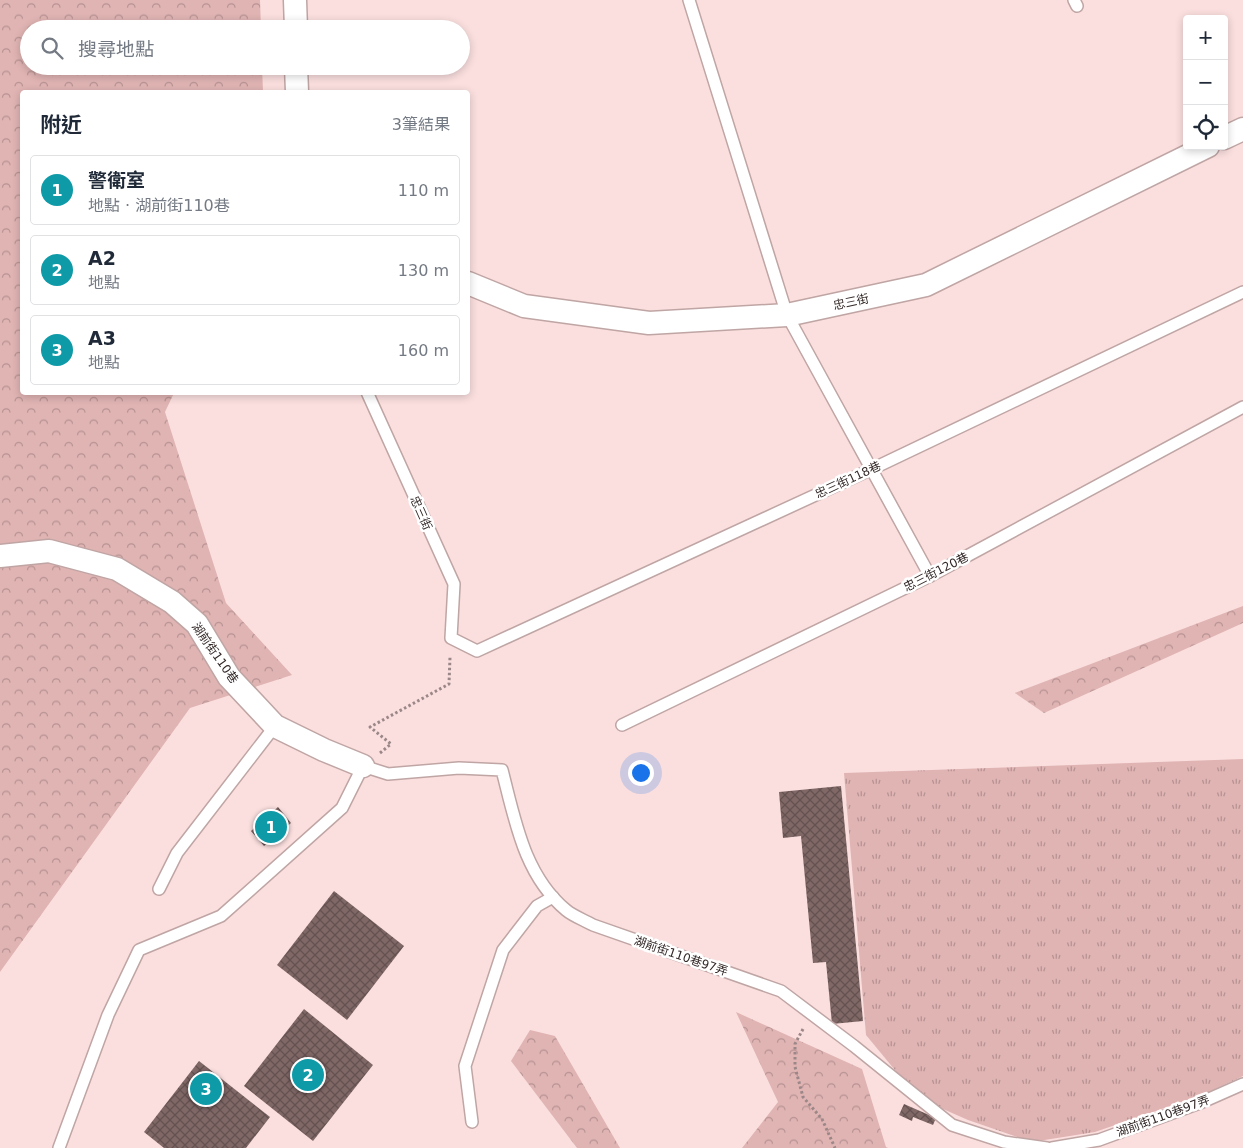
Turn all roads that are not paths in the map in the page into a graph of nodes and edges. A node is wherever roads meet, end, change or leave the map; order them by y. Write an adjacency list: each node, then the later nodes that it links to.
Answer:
1 (295, 0): 3 (street)
2 (689, 0): 11 (lane)
3 (296, 20)
4 (296, 75): 5 (street)
5 (297, 90)
6 (1243, 129): 7 (street)
7 (1228, 136)
8 (1200, 150): 11 (street, 忠三街)
9 (470, 284): 11 (street, 忠三街)
10 (1243, 292): 14 (lane, 忠三街118巷)
11 (787, 315): 14 (lane)
12 (368, 395): 17 (lane, 忠三街)
13 (1243, 407): 16 (lane, 忠三街120巷)
14 (872, 469): 16 (lane); 17 (lane, 忠三街118巷)
15 (0, 556): 19 (street, 湖前街110巷)
16 (930, 576): 18 (lane, 忠三街120巷)
17 (451, 638)
18 (622, 725)
19 (275, 726): 20 (street, 湖前街110巷); 21 (lane)
20 (363, 766): 22 (lane, 湖前街110巷97弄); 25 (lane)
21 (159, 889)
22 (553, 897): 24 (lane); 26 (lane, 湖前街110巷97弄)
23 (1243, 1084): 27 (lane, 湖前街110巷97弄)
24 (472, 1122)
25 (59, 1148)
26 (1047, 1148)
27 (1052, 1148)

